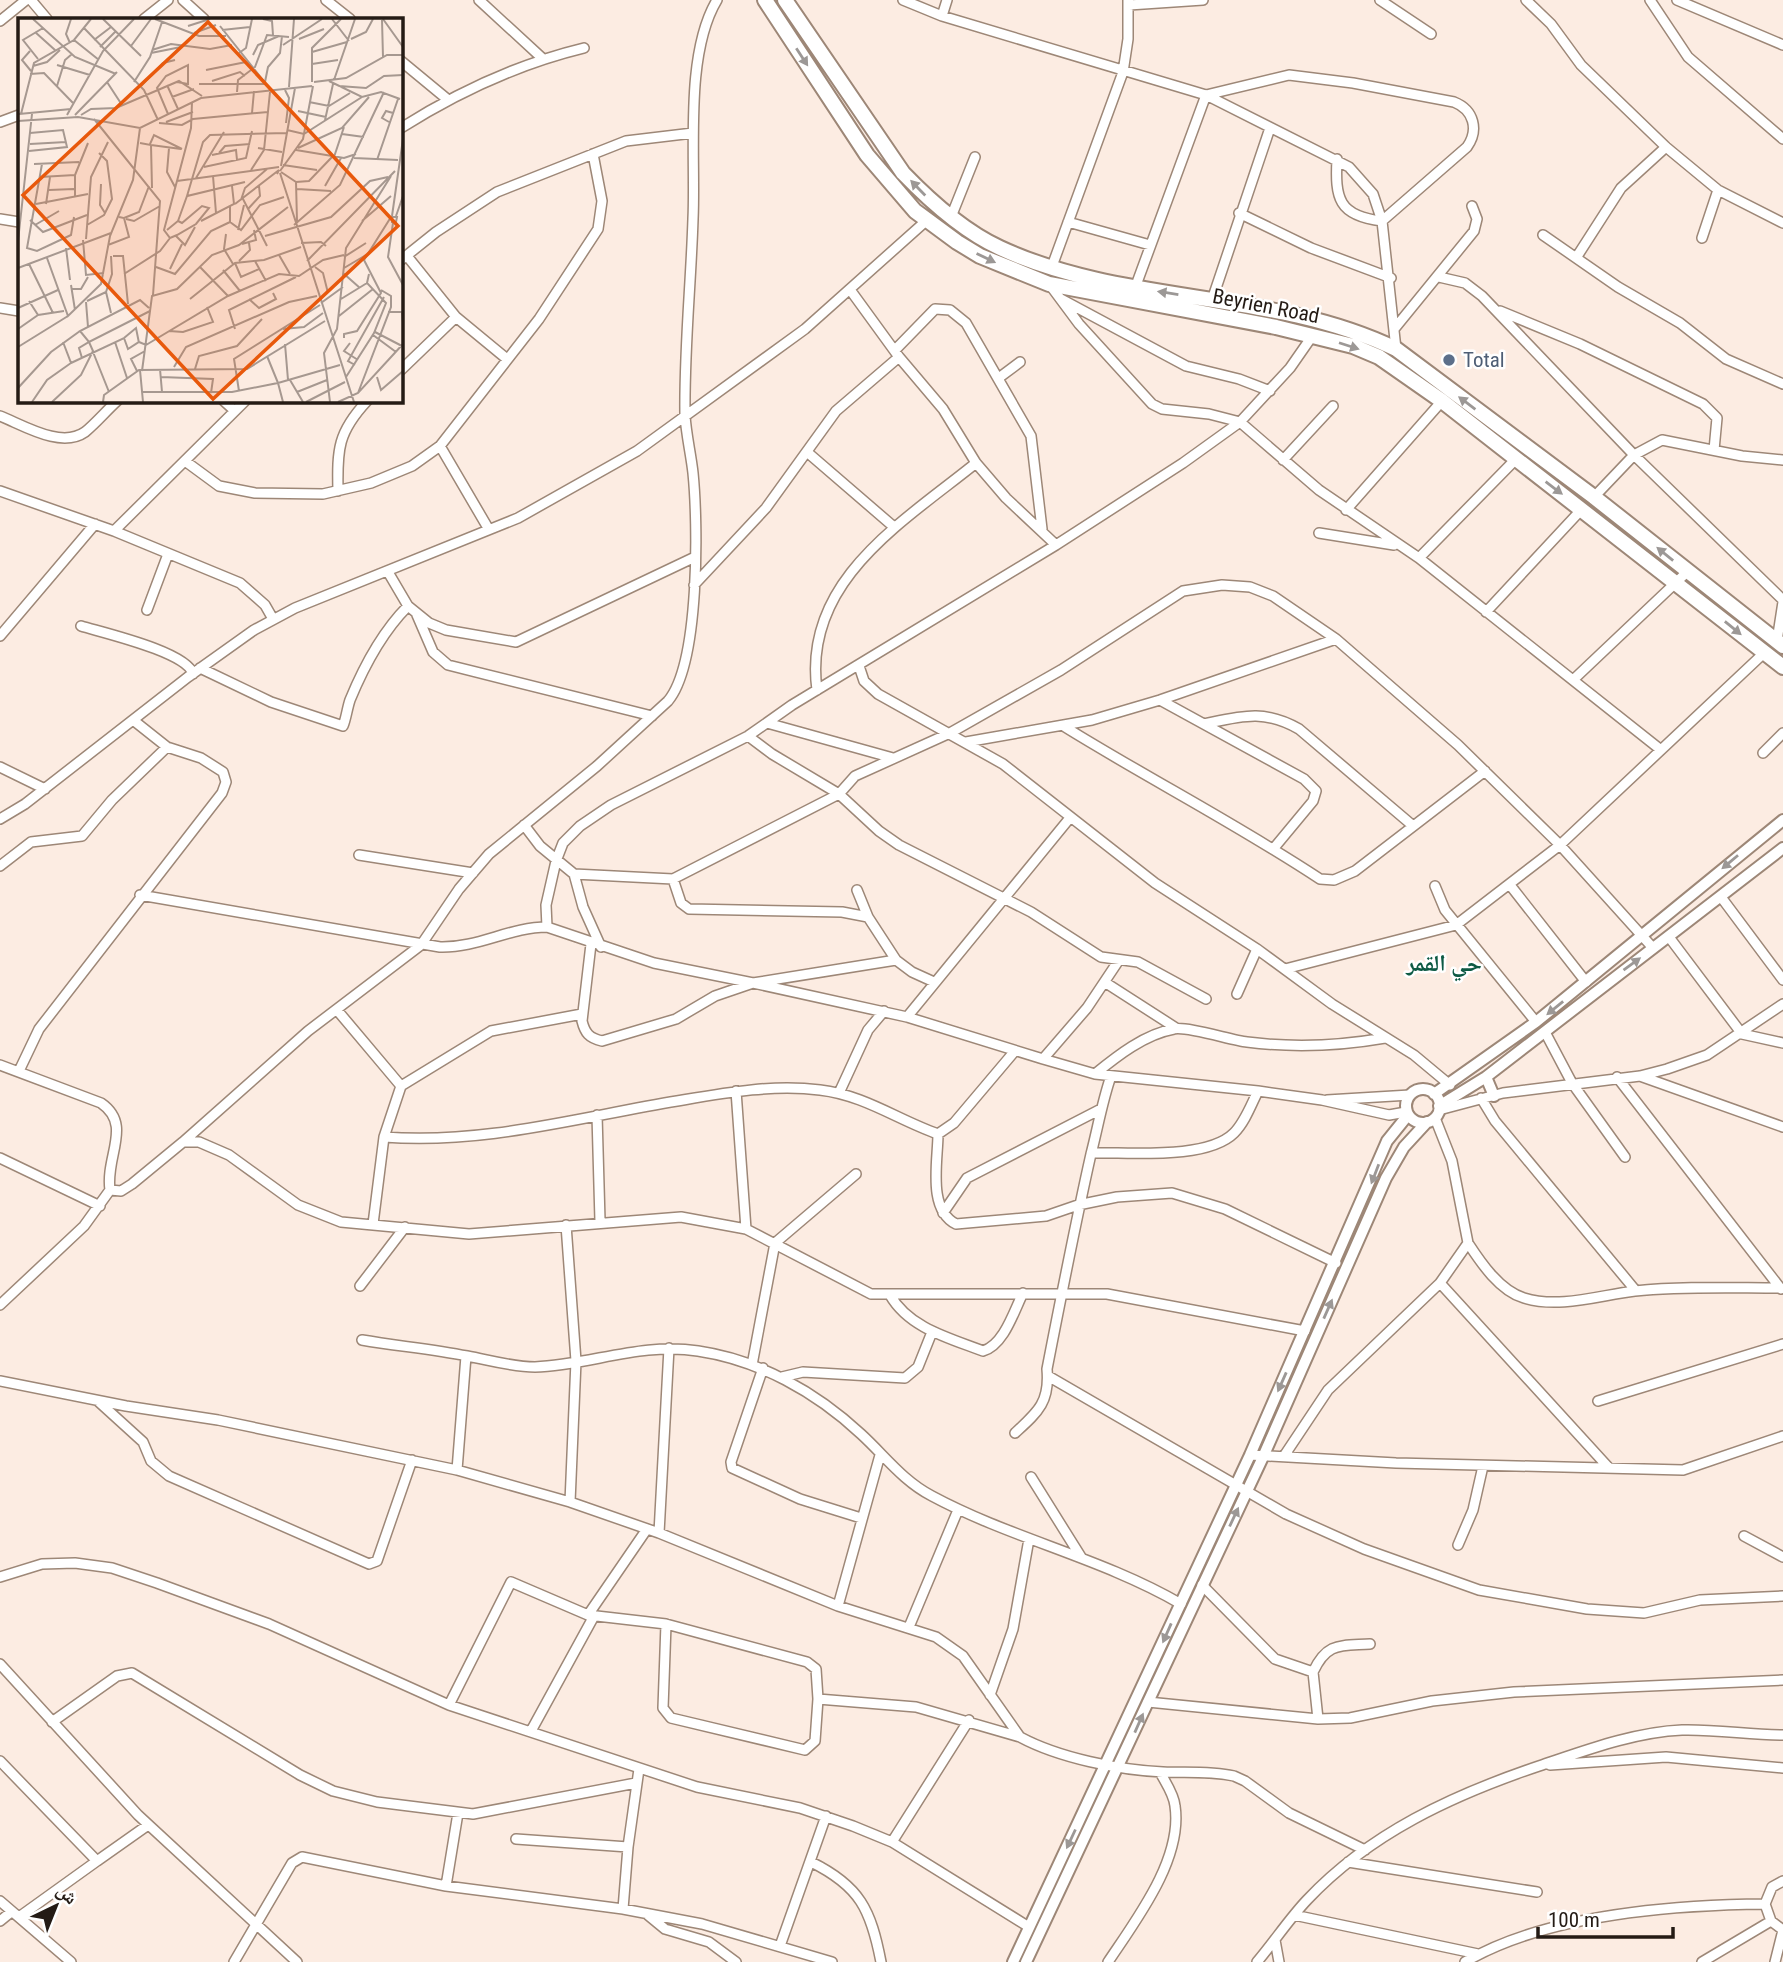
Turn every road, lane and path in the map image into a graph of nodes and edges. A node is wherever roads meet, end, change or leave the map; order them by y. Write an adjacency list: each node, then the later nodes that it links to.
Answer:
1 (29, 0): 18 (street); 22 (street)
2 (168, 0): 19 (street)
3 (183, 0): 20 (street)
4 (326, 0): 21 (street)
5 (479, 0): 26 (street)
6 (717, 0): 35 (street)
7 (765, 0): 44 (main road, Beyrien Road, one-way to 44)
8 (785, 0): 45 (main road, Beyrien Road, one-way to 8)
9 (903, 0): 17 (street)
10 (947, 0): 17 (street)
11 (1203, 0): 16 (street)
12 (1380, 0): 23 (street)
13 (1650, 0): 36 (street)
14 (1677, 0): 24 (street)
15 (1526, 1): 37 (street)
16 (1128, 3): 28 (street)
17 (942, 16): 28 (street)
18 (46, 18)
19 (145, 18)
20 (203, 18)
21 (348, 18)
22 (0, 22)
23 (1431, 34)
24 (1781, 46)
25 (584, 48): 26 (street)
26 (542, 58): 30 (street)
27 (402, 62): 30 (street)
28 (1123, 72): 29 (street); 49 (street)
29 (1206, 95): 34 (street); 47 (street); 54 (street)
30 (447, 99): 33 (street)
31 (18, 116): 32 (street)
32 (0, 122)
33 (402, 127)
34 (1270, 128): 40 (street); 43 (street)
35 (693, 133): 38 (street); 86 (street)
36 (1783, 139)
37 (1666, 147): 41 (street); 56 (street)
38 (593, 154): 55 (street); 72 (street)
39 (975, 157): 45 (street)
40 (1337, 159): 47 (street); 47 (street)
41 (1718, 190): 50 (street); 53 (street)
42 (1472, 206): 58 (street)
43 (1239, 213): 59 (street); 63 (street)
44 (921, 216): 51 (street); 51 (street); 57 (main road, Beyrien Road, one-way to 57)
45 (951, 218): 57 (main road, Beyrien Road)
46 (0, 219): 48 (street)
47 (1382, 221): 59 (street)
48 (18, 222)
49 (1068, 222): 54 (street); 57 (street)
50 (1783, 223)
51 (911, 232): 61 (street)
52 (1543, 235): 56 (street)
53 (1702, 238)
54 (1150, 245): 60 (street)
55 (404, 258): 67 (street)
56 (1576, 258): 76 (street)
57 (1050, 276): 60 (main road, Beyrien Road); 62 (street); 69 (main road, Beyrien Road)
58 (1439, 277): 65 (street); 68 (street)
59 (1391, 278): 68 (street)
60 (1135, 288): 63 (main road, Beyrien Road, one-way to 60)
61 (851, 291): 71 (street); 86 (street)
62 (1059, 298): 77 (street); 87 (street)
63 (1212, 300): 70 (main road, Beyrien Road)
64 (0, 308): 66 (street)
65 (1496, 309): 89 (street); 91 (street)
66 (18, 311)
67 (456, 317): 72 (street); 74 (street)
68 (1395, 328): 70 (street)
69 (1313, 335): 77 (street); 78 (main road, Beyrien Road, one-way to 78)
70 (1396, 349): 99 (main road, Beyrien Road, one-way to 70)
71 (898, 353): 75 (street); 90 (street); 96 (street)
72 (507, 359): 88 (street)
73 (1020, 362): 75 (street)
74 (402, 369)
75 (1000, 377): 105 (street)
76 (1783, 384)
77 (1270, 391): 87 (street)
78 (1442, 401): 93 (main road, Beyrien Road); 101 (street)
79 (116, 402): 85 (street)
80 (225, 402): 84 (street)
81 (244, 402): 84 (street)
82 (366, 402): 98 (street)
83 (1333, 407): 92 (street)
84 (234, 411): 95 (street)
85 (0, 416)
86 (685, 417): 104 (street); 111 (street)
87 (1240, 422): 92 (street); 108 (street)
88 (440, 446): 98 (street); 104 (street)
89 (1714, 450): 91 (street); 94 (street)
90 (807, 452): 103 (street); 115 (street)
91 (1634, 455): 99 (street); 117 (street)
92 (1283, 460): 101 (street)
93 (1515, 460): 100 (main road, Beyrien Road, one-way to 100); 112 (street)
94 (1783, 460)
95 (185, 461): 98 (street); 106 (street)
96 (975, 463): 103 (street); 105 (street)
97 (0, 491): 102 (street)
98 (338, 491)
99 (1594, 497): 114 (main road, Beyrien Road, one-way to 99)
100 (1582, 509): 116 (main road, Beyrien Road); 120 (street)
101 (1346, 510): 109 (street)
102 (95, 524): 106 (street); 124 (street)
103 (894, 527): 132 (street)
104 (488, 528): 113 (street)
105 (1042, 529): 108 (street)
106 (114, 531): 110 (street)
107 (1319, 533): 109 (street)
108 (1056, 545): 128 (street)
109 (1400, 545): 112 (street)
110 (168, 554): 119 (street); 122 (street)
111 (695, 557): 115 (street); 121 (street)
112 (1419, 558): 120 (street)
113 (388, 572): 118 (street); 122 (street)
114 (1687, 572): 116 (street); 126 (main road, Beyrien Road)
115 (694, 585): 134 (street)
116 (1677, 585): 127 (main road, Beyrien Road, one-way to 127); 131 (street)
117 (1783, 601): 126 (street)
118 (408, 606): 121 (street); 130 (street)
119 (147, 610)
120 (1486, 612): 131 (street)
121 (417, 614): 134 (street)
122 (273, 619): 130 (street)
123 (81, 626): 130 (street)
124 (0, 636)
125 (1336, 639): 133 (street); 139 (street); 148 (street)
126 (1780, 643)
127 (1764, 653): 129 (main road, Beyrien Road); 144 (street)
128 (859, 666): 132 (street); 139 (street)
129 (1783, 667)
130 (196, 671): 135 (street)
131 (1573, 680): 144 (street)
132 (817, 690): 136 (street)
133 (1160, 700): 137 (street); 138 (street)
134 (652, 716): 154 (street)
135 (133, 720): 143 (street); 149 (street)
136 (767, 723): 141 (street); 146 (street)
137 (1204, 724): 155 (street); 157 (street)
138 (1065, 727): 142 (street); 157 (street)
139 (950, 733): 142 (street); 146 (street)
140 (1783, 733): 145 (street)
141 (748, 736): 150 (street); 160 (street)
142 (966, 742): 151 (street)
143 (167, 747): 161 (street); 168 (street)
144 (1661, 750): 156 (street)
145 (1763, 752)
146 (893, 758): 150 (street)
147 (0, 767): 149 (street)
148 (1485, 771): 155 (street); 156 (street)
149 (45, 789): 152 (street)
150 (839, 794): 164 (street); 170 (street)
151 (1069, 818): 170 (street); 179 (street)
152 (0, 820)
153 (1783, 820): 174 (street, one-way to 174)
154 (524, 825): 160 (street); 162 (street)
155 (1412, 825): 157 (street)
156 (1560, 845): 165 (street); 174 (street)
157 (1274, 848)
158 (1783, 848): 169 (street)
159 (359, 855): 162 (street)
160 (556, 861): 163 (street); 173 (street)
161 (0, 866)
162 (473, 873): 177 (street)
163 (574, 874): 164 (street); 176 (street)
164 (673, 878): 171 (street)
165 (1510, 885): 172 (street); 185 (street)
166 (1435, 886): 172 (street)
167 (857, 890): 171 (street)
168 (140, 895): 177 (street); 205 (street)
169 (1721, 897): 175 (street); 183 (street)
170 (1005, 898): 181 (street); 184 (street)
171 (868, 917): 180 (street)
172 (1456, 925): 182 (street); 195 (street)
173 (547, 927): 176 (street); 177 (street)
174 (1643, 936): 178 (street); 185 (street)
175 (1670, 937): 178 (street); 198 (street)
176 (596, 945): 186 (street); 193 (street)
177 (421, 946): 191 (street)
178 (1653, 948): 197 (street, one-way to 178)
179 (1257, 949): 182 (street); 188 (street)
180 (896, 960): 184 (street); 186 (street)
181 (1119, 960): 187 (street); 189 (street)
182 (1285, 969): 199 (street)
183 (1783, 980)
184 (933, 982): 194 (street)
185 (1586, 982): 195 (street, one-way to 195)
186 (753, 983): 192 (street); 193 (street)
187 (1106, 983): 196 (street); 202 (street)
188 (1237, 995)
189 (1206, 999)
190 (1783, 1004): 198 (street)
191 (337, 1010): 213 (street); 229 (street)
192 (884, 1011): 194 (street); 216 (street)
193 (582, 1014): 213 (street)
194 (907, 1017): 201 (street)
195 (1536, 1023): 204 (street)
196 (1176, 1028): 199 (street); 206 (street)
197 (1545, 1032): 210 (street); 211 (street)
198 (1742, 1034): 200 (street); 208 (street)
199 (1385, 1038): 212 (street)
200 (1783, 1043)
201 (1014, 1052): 202 (street); 227 (street)
202 (1043, 1059): 206 (street)
203 (0, 1065): 205 (street)
204 (1472, 1070): 210 (street); 212 (street)
205 (19, 1071): 234 (street)
206 (1096, 1074): 207 (street)
207 (1111, 1076): 215 (street); 222 (street)
208 (1640, 1076): 209 (street); 226 (street)
209 (1617, 1077): 211 (street); 248 (street)
210 (1482, 1080): 219 (street); 224 (street)
211 (1572, 1083): 219 (street); 231 (street)
212 (1450, 1085): 217 (street)
213 (401, 1086): 228 (street)
214 (736, 1091): 216 (street); 225 (street); 242 (street)
215 (1258, 1091): 221 (street); 230 (street)
216 (839, 1093): 227 (street)
217 (1434, 1094): 218 (street); 224 (street)
218 (1410, 1095): 221 (street); 223 (street)
219 (1494, 1096): 220 (street)
220 (1481, 1098): 224 (street); 249 (street)
221 (1322, 1100): 223 (street)
222 (1099, 1110): 230 (street); 237 (street)
223 (1407, 1114): 224 (street); 245 (street, one-way to 245)
224 (1435, 1114): 244 (street); 272 (street, one-way to 224)
225 (597, 1115): 228 (street); 238 (street)
226 (1783, 1127)
227 (938, 1134): 237 (street)
228 (384, 1137): 239 (street)
229 (183, 1142): 234 (street); 239 (street)
230 (1092, 1153): 235 (street)
231 (1625, 1157)
232 (0, 1158): 236 (street)
233 (856, 1174): 243 (street)
234 (110, 1190): 236 (street)
235 (1078, 1205): 237 (street); 245 (street); 251 (street)
236 (100, 1206): 253 (street)
237 (943, 1213)
238 (600, 1221): 240 (street); 242 (street)
239 (373, 1224): 241 (street)
240 (566, 1225): 241 (street); 260 (street)
241 (405, 1227): 247 (street)
242 (746, 1229): 243 (street)
243 (775, 1243): 252 (street); 261 (street)
244 (1468, 1243): 246 (street); 249 (street)
245 (1336, 1263): 254 (street)
246 (1440, 1283): 273 (street); 276 (street)
247 (360, 1286)
248 (1781, 1290): 249 (street)
249 (1636, 1291)
250 (1023, 1293): 251 (street); 252 (street); 255 (street)
251 (1061, 1294): 254 (street); 263 (street)
252 (890, 1295): 255 (street)
253 (0, 1305)
254 (1305, 1331): 271 (street, one-way to 271)
255 (932, 1332): 264 (street)
256 (362, 1340): 259 (street)
257 (1783, 1344): 267 (street)
258 (669, 1348): 260 (street); 261 (street); 284 (street)
259 (466, 1356): 260 (street); 277 (street)
260 (576, 1361): 280 (street)
261 (752, 1365): 262 (street)
262 (763, 1368): 264 (street); 282 (street)
263 (1048, 1376): 268 (street); 279 (street)
264 (782, 1377): 270 (street)
265 (0, 1381): 266 (street)
266 (98, 1401): 274 (street); 274 (street)
267 (1598, 1401)
268 (1015, 1433)
269 (1783, 1436): 276 (street)
270 (880, 1455): 281 (street); 282 (street)
271 (1250, 1455): 272 (street); 279 (street)
272 (1263, 1457): 273 (street); 279 (street)
273 (1284, 1457): 275 (street)
274 (412, 1460): 277 (street)
275 (1483, 1466): 276 (street); 287 (street)
276 (1609, 1468)
277 (457, 1470): 280 (street)
278 (1031, 1477): 288 (street)
279 (1242, 1486): 291 (street, one-way to 279); 292 (street); 293 (street)
280 (570, 1502): 283 (street)
281 (958, 1510): 286 (street); 297 (street)
282 (861, 1518): 294 (street)
283 (647, 1529): 284 (street); 295 (street)
284 (659, 1533): 294 (street)
285 (1744, 1536): 289 (street)
286 (1029, 1539): 288 (street); 302 (street)
287 (1458, 1545)
288 (1081, 1557): 293 (street)
289 (1783, 1557)
290 (0, 1577): 305 (street)
291 (1202, 1585): 300 (street); 304 (street)
292 (1783, 1596)
293 (1181, 1604): 313 (street, one-way to 313)
294 (838, 1606): 297 (street)
295 (591, 1615): 296 (street); 305 (street); 309 (street)
296 (666, 1623): 303 (street); 303 (street)
297 (909, 1627): 302 (street)
298 (1370, 1644): 300 (street)
299 (0, 1664): 308 (street)
300 (1313, 1672): 306 (street)
301 (1783, 1680): 306 (street)
302 (990, 1695): 311 (street)
303 (818, 1699): 307 (street)
304 (1148, 1702): 306 (street); 314 (street, one-way to 304)
305 (449, 1705): 309 (street)
306 (1318, 1719)
307 (968, 1720): 311 (street); 324 (street)
308 (52, 1722): 320 (street); 322 (street)
309 (531, 1731): 317 (street)
310 (1783, 1735): 315 (street)
311 (1020, 1737): 313 (street)
312 (0, 1761): 327 (street)
313 (1106, 1762): 314 (street); 342 (street, one-way to 342)
314 (1118, 1766): 318 (street); 354 (street)
315 (1541, 1766): 316 (street); 326 (street)
316 (1783, 1768)
317 (639, 1769): 319 (street); 321 (street)
318 (1160, 1772): 326 (street); 355 (street)
319 (636, 1783): 320 (street); 325 (street)
320 (458, 1813): 331 (street)
321 (825, 1816): 324 (street); 328 (street)
322 (148, 1825): 327 (street); 341 (street)
323 (516, 1839): 325 (street)
324 (892, 1842): 342 (street)
325 (628, 1847): 335 (street)
326 (1365, 1850): 329 (street)
327 (97, 1861): 336 (street)
328 (811, 1862): 345 (street); 352 (street)
329 (1348, 1862): 332 (street); 338 (street)
330 (1783, 1881): 334 (street)
331 (446, 1886): 335 (street); 341 (street)
332 (1537, 1892)
333 (0, 1901): 336 (street)
334 (1765, 1904): 340 (street); 346 (street)
335 (623, 1909): 337 (street)
336 (15, 1914): 339 (street); 347 (street)
337 (647, 1914): 345 (street); 350 (street)
338 (1294, 1915): 344 (street); 346 (street)
339 (0, 1921)
340 (1771, 1921): 343 (street); 359 (street)
341 (256, 1927): 348 (street); 349 (street)
342 (1029, 1927): 353 (street)
343 (1783, 1930): 360 (street)
344 (1275, 1940): 356 (street); 357 (street)
345 (780, 1946): 351 (street)
346 (1478, 1954): 358 (street)
347 (71, 1962)
348 (234, 1962)
349 (297, 1962)
350 (736, 1962)
351 (832, 1962)
352 (881, 1962)
353 (1013, 1962)
354 (1026, 1962)
355 (1108, 1962)
356 (1257, 1962)
357 (1279, 1962)
358 (1465, 1962)
359 (1702, 1962)
360 (1775, 1962)

